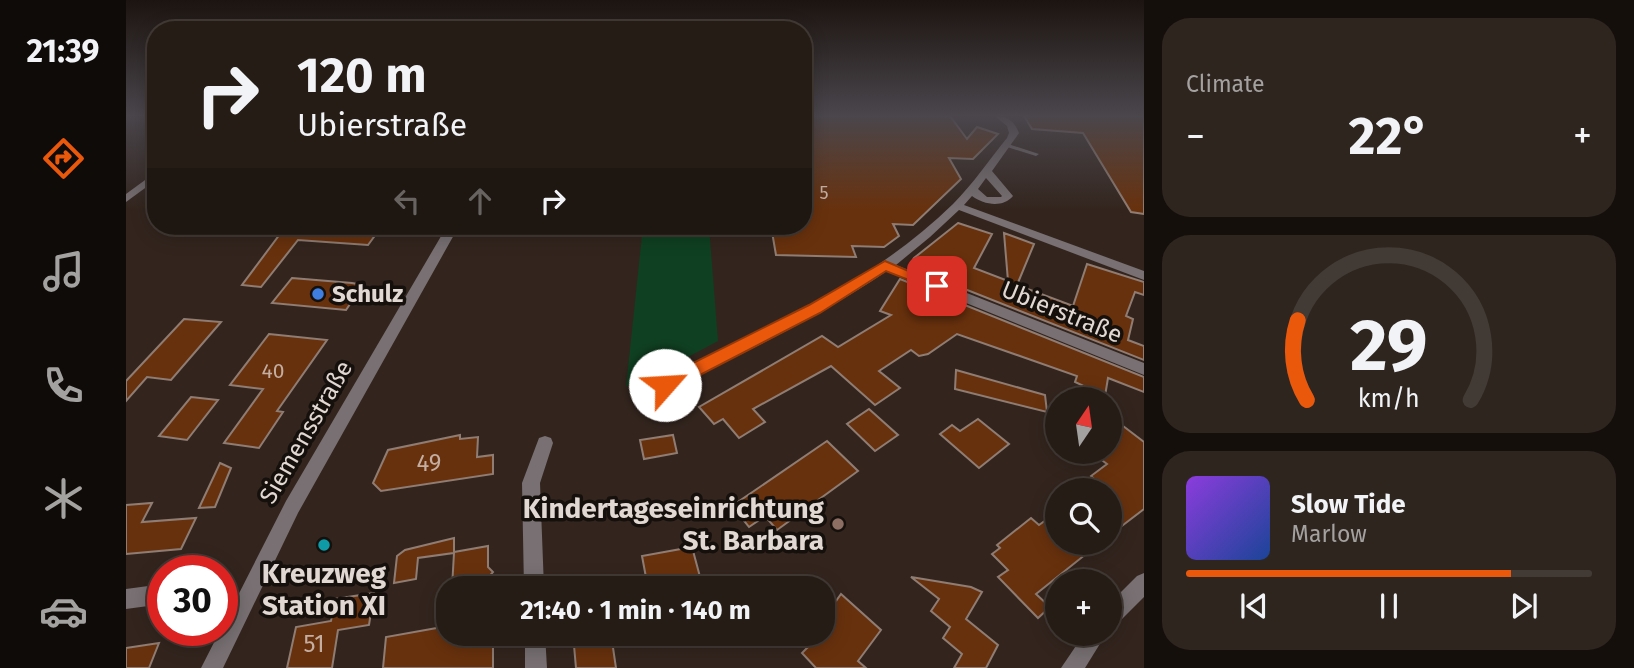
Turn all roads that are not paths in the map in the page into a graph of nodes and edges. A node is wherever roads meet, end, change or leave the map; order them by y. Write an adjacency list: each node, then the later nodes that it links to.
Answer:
1 (1004, 147): 4 (street)
2 (1013, 147): 3 (lane)
3 (1036, 154)
4 (986, 171): 6 (street); 6 (street)
5 (147, 182): 7 (street)
6 (971, 189): 8 (street)
7 (126, 199)
8 (957, 206): 10 (street); 11 (street)
9 (448, 235): 22 (street, Siemensstraße)
10 (885, 265): 12 (street, Ubierstraße); 13 (street)
11 (1144, 276)
12 (1144, 369)
13 (665, 385)
14 (545, 443): 15 (street)
15 (534, 576)
16 (1144, 583): 19 (street)
17 (147, 596): 18 (street)
18 (126, 599)
19 (1122, 605)
20 (535, 646): 23 (street)
21 (1088, 646): 24 (street)
22 (212, 668)
23 (536, 668)
24 (1072, 668)

